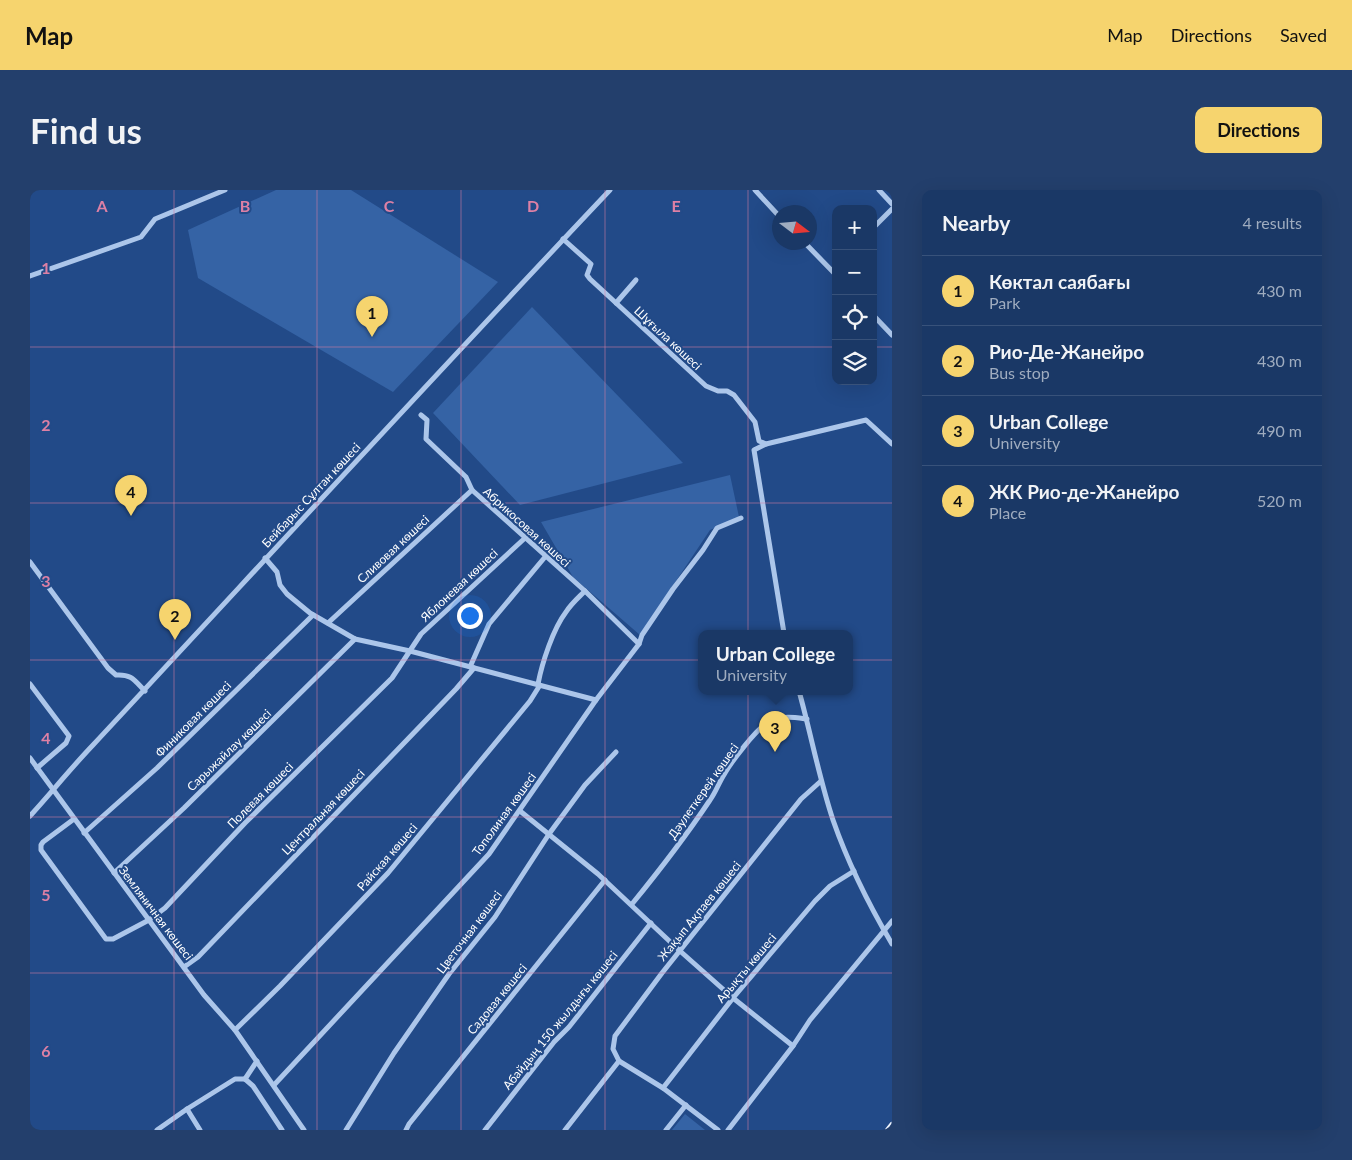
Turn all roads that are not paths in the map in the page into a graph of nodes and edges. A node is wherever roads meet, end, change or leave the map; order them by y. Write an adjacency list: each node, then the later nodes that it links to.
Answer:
1 (225, 190): 14 (street)
2 (610, 190): 9 (street, Бейбарыс Сұлтан көшесі)
3 (755, 190): 6 (street)
4 (880, 190): 5 (street)
5 (892, 204)
6 (772, 208)
7 (892, 209): 8 (street)
8 (877, 224)
9 (563, 239): 16 (street, Шұғыла көшесі); 26 (street, Бейбарыс Сұлтан көшесі)
10 (812, 250): 12 (street)
11 (832, 266): 12 (street)
12 (829, 268): 13 (street)
13 (832, 271)
14 (30, 276)
15 (636, 280): 16 (street)
16 (616, 304): 20 (street, Шұғыла көшесі)
17 (877, 318): 18 (street)
18 (892, 335)
19 (421, 414): 22 (street, Абрикосовая көшесі)
20 (766, 444): 21 (street); 31 (street)
21 (892, 444)
22 (472, 490): 24 (street, Абрикосовая көшесі); 30 (street, Сливовая көшесі)
23 (741, 518): 33 (street, Тополиная көшесі)
24 (525, 538): 25 (street, Абрикосовая көшесі); 34 (street, Яблоневая көшесі)
25 (545, 557): 28 (street, Абрикосовая көшесі); 35 (street, Центральная көшесі)
26 (265, 558): 29 (street); 38 (street, Бейбарыс Сұлтан көшесі)
27 (30, 562): 38 (street)
28 (585, 591): 33 (street, Абрикосовая көшесі); 37 (street, Райская көшесі)
29 (313, 614): 30 (street); 50 (street, Финиковая көшесі)
30 (328, 623): 32 (street)
31 (784, 630)
32 (356, 639): 34 (street); 53 (street, Сарыжайлау көшесі)
33 (639, 644): 40 (street, Тополиная көшесі)
34 (410, 651): 35 (street); 56 (street, Полевая көшесі)
35 (472, 668): 37 (street); 62 (street, Центральная көшесі)
36 (30, 684): 44 (street)
37 (539, 685): 40 (street); 64 (street, Райская көшесі)
38 (145, 691): 46 (street, Бейбарыс Сұлтан көшесі)
39 (800, 695): 41 (street)
40 (596, 700): 47 (street, Тополиная көшесі)
41 (807, 719): 45 (street); 55 (street, Дәулеткерей көшесі)
42 (616, 752): 51 (street, Цветочная көшесі)
43 (31, 761): 44 (street, Земляничная көшесі)
44 (37, 768): 46 (street, Земляничная көшесі)
45 (821, 781): 52 (street); 61 (street, Жақып Ақпаев көшесі)
46 (54, 790): 48 (street, Бейбарыс Сұлтан көшесі); 49 (street, Земляничная көшесі)
47 (520, 812): 51 (street); 69 (street, Тополиная көшесі)
48 (30, 816)
49 (74, 819): 50 (street, Земляничная көшесі); 56 (street, Полевая көшесі)
50 (84, 833): 53 (street, Земляничная көшесі)
51 (550, 834): 54 (street); 77 (street, Цветочная көшесі)
52 (854, 871): 59 (street); 63 (street, Арықты көшесі)
53 (114, 873): 56 (street, Земляничная көшесі)
54 (605, 880): 55 (street); 78 (street, Садовая көшесі)
55 (632, 904): 58 (street)
56 (149, 920): 62 (street, Земляничная көшесі)
57 (892, 921): 59 (street)
58 (651, 922): 61 (street); 79 (street, Абайдың 150 жылдығы көшесі)
59 (884, 931): 60 (street); 65 (street)
60 (892, 944)
61 (680, 951): 63 (street); 67 (street, Жақып Ақпаев көшесі)
62 (184, 967): 64 (street, Земляничная көшесі)
63 (733, 998): 65 (street); 70 (street, Арықты көшесі)
64 (235, 1030): 66 (street, Земляничная көшесі)
65 (793, 1046): 83 (street)
66 (256, 1061): 68 (street); 69 (street, Земляничная көшесі)
67 (619, 1061): 70 (street); 80 (street)
68 (245, 1079): 72 (street); 75 (street)
69 (274, 1086): 76 (street, Земляничная көшесі)
70 (663, 1088): 71 (street)
71 (686, 1105): 81 (street); 82 (street)
72 (187, 1109): 73 (street); 74 (street)
73 (157, 1130)
74 (200, 1130)
75 (282, 1130)
76 (304, 1130)
77 (346, 1130)
78 (406, 1130)
79 (485, 1130)
80 (565, 1130)
81 (666, 1130)
82 (718, 1130)
83 (728, 1130)

